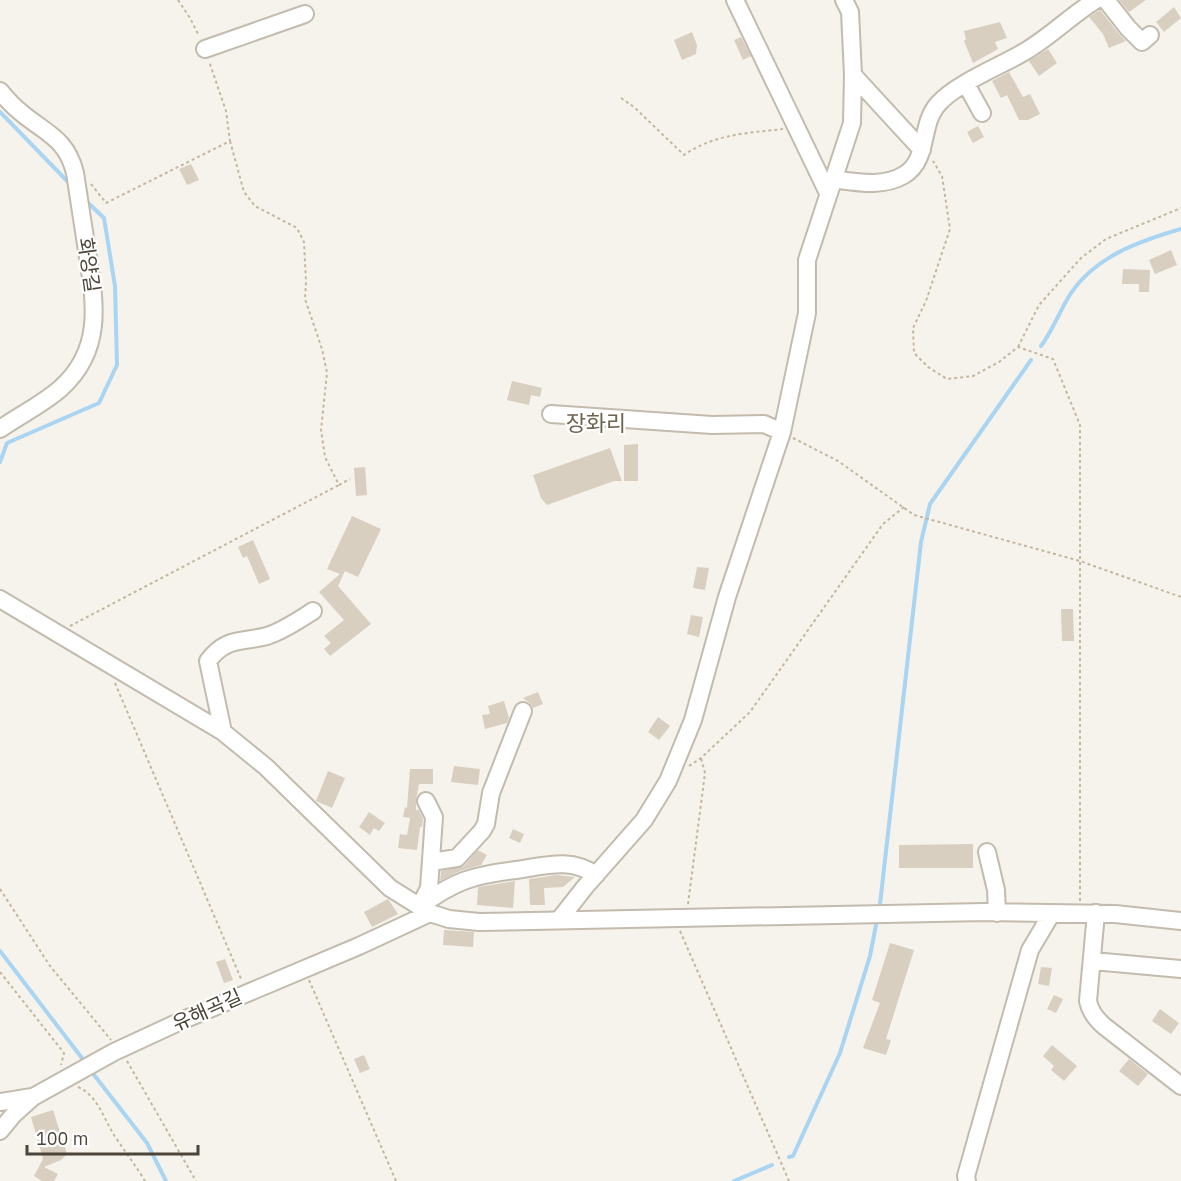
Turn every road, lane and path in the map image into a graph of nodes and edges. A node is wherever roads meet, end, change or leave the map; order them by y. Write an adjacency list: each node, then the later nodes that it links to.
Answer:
1 (178, 0): 8 (path)
2 (735, 0): 14 (street)
3 (844, 0): 9 (street)
4 (1096, 0): 10 (street)
5 (1106, 0): 7 (street)
6 (305, 14): 8 (street)
7 (1150, 35)
8 (205, 49): 15 (path)
9 (854, 75): 16 (street); 18 (street)
10 (966, 84): 13 (street); 16 (street)
11 (0, 91): 17 (street, 화양길)
12 (621, 98): 14 (path)
13 (982, 113)
14 (794, 125): 18 (street)
15 (230, 141): 17 (path); 25 (path)
16 (922, 150): 18 (street); 20 (path)
17 (80, 175): 22 (street, 화양길)
18 (830, 186): 23 (street)
19 (1181, 208): 20 (path)
20 (1018, 347): 27 (path)
21 (551, 414): 23 (street)
22 (0, 429)
23 (782, 432): 26 (path); 36 (street)
24 (350, 479): 25 (path)
25 (339, 485): 31 (path)
26 (904, 507): 27 (path); 35 (path)
27 (1080, 561): 28 (path); 45 (path)
28 (1181, 597)
29 (0, 598): 31 (street)
30 (313, 611): 34 (street)
31 (57, 633): 34 (street)
32 (115, 684): 53 (path)
33 (523, 711): 39 (street)
34 (223, 732): 42 (street)
35 (701, 758): 36 (path); 46 (path)
36 (668, 781): 40 (street)
37 (426, 801): 39 (street)
38 (987, 852): 43 (street)
39 (431, 862): 42 (street)
40 (596, 875): 42 (street, 유해곡길); 47 (street)
41 (0, 889): 54 (path)
42 (424, 910): 47 (street); 50 (street, 유해곡길)
43 (997, 912): 44 (street); 46 (street)
44 (1052, 913): 45 (street); 64 (street)
45 (1088, 913): 48 (street); 49 (street)
46 (681, 918): 47 (street); 63 (path)
47 (559, 920)
48 (1181, 921)
49 (1093, 961): 51 (street); 56 (street)
50 (304, 968): 53 (street, 유해곡길); 62 (path)
51 (1181, 969)
52 (0, 972): 55 (path)
53 (247, 992): 54 (street, 유해곡길)
54 (117, 1051): 55 (street, 유해곡길); 61 (path)
55 (65, 1078): 57 (street, 유해곡길); 60 (path)
56 (1181, 1086)
57 (33, 1097): 58 (street); 59 (street, 유해곡길)
58 (0, 1102)
59 (0, 1131)
60 (145, 1181)
61 (196, 1181)
62 (396, 1181)
63 (789, 1181)
64 (967, 1181)

